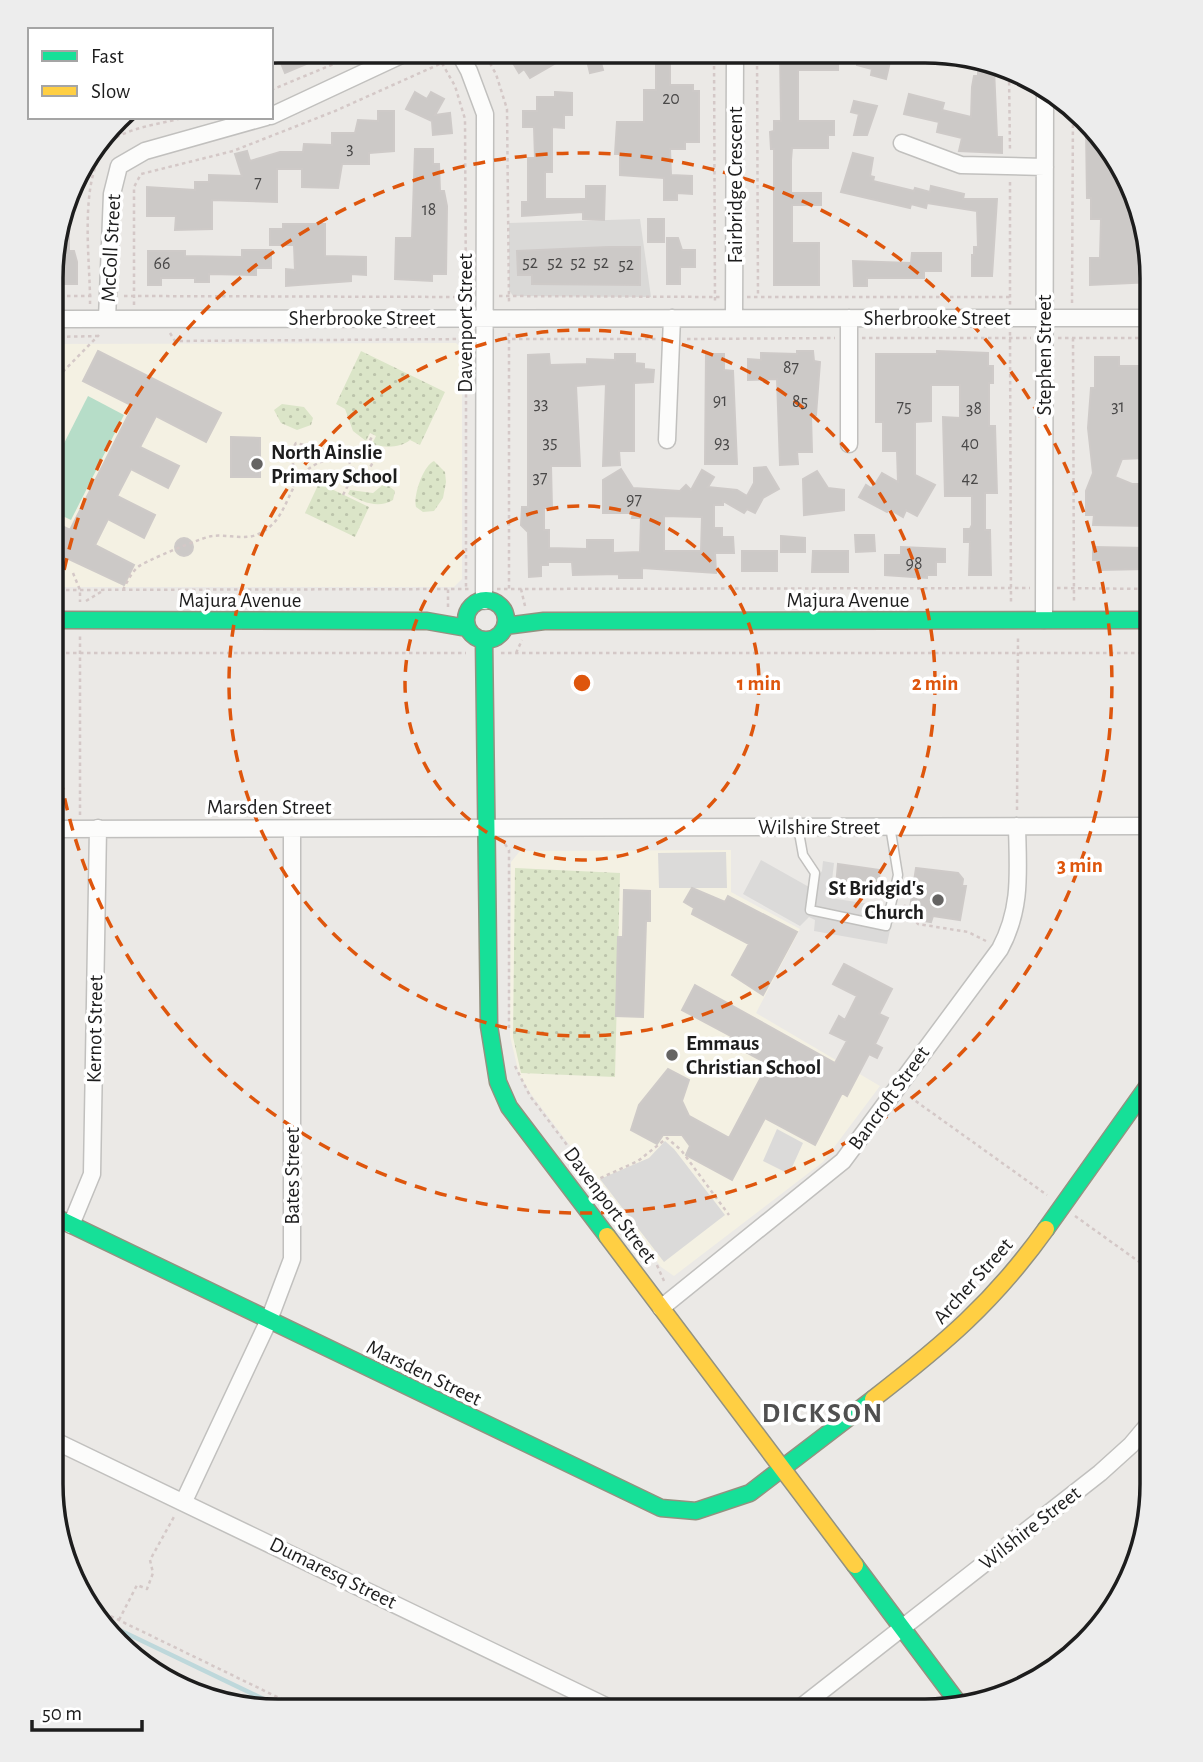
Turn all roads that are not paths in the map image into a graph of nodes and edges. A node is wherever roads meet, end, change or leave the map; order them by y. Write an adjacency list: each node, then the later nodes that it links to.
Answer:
1 (384, 63): 5 (street)
2 (465, 63): 9 (street, Davenport Street)
3 (735, 63): 11 (street, Fairbridge Crescent)
4 (1045, 100): 8 (street, Stephen Street)
5 (273, 115)
6 (259, 119): 16 (street, McColl Street)
7 (902, 143): 8 (street)
8 (1045, 167): 13 (street, Stephen Street)
9 (486, 318): 10 (street, Sherbrooke Street); 16 (street, Sherbrooke Street); 19 (street, Davenport Street)
10 (672, 318): 11 (street, Sherbrooke Street); 17 (street)
11 (734, 318): 12 (street, Sherbrooke Street)
12 (849, 318): 13 (street, Sherbrooke Street); 18 (street, Sherbrooke Street)
13 (1044, 318): 14 (street, Sherbrooke Street); 22 (street, Stephen Street)
14 (1140, 318)
15 (63, 320): 16 (street, Sherbrooke Street)
16 (105, 325)
17 (667, 440)
18 (849, 444)
19 (484, 600): 20 (street); 21 (street)
20 (501, 608): 25 (street, Majura Avenue); 26 (street)
21 (468, 620): 24 (street, Majura Avenue); 27 (street)
22 (1044, 620): 23 (street, Majura Avenue); 25 (street, Majura Avenue)
23 (1140, 620)
24 (63, 621)
25 (544, 621): 26 (street, Majura Avenue)
26 (505, 626): 27 (street)
27 (484, 640): 31 (street, Davenport Street)
28 (1017, 821): 29 (street, Wilshire Street); 30 (street, Wilshire Street); 39 (street, Bancroft Street)
29 (890, 826): 32 (street, Wilshire Street); 32 (lane)
30 (1140, 826)
31 (487, 827): 32 (street, Wilshire Street); 35 (street, Marsden Street); 39 (street, Davenport Street)
32 (798, 827)
33 (98, 828): 34 (street, Marsden Street); 35 (street, Marsden Street); 38 (street, Kernot Street)
34 (63, 829)
35 (292, 829): 40 (street, Bates Street)
36 (1140, 1097): 43 (street, Archer Street)
37 (63, 1221): 38 (street, Marsden Street)
38 (71, 1225): 40 (street, Marsden Street)
39 (661, 1308): 43 (street, Davenport Street)
40 (269, 1320): 43 (street, Marsden Street); 44 (street, Bates Street)
41 (1140, 1435): 45 (street, Wilshire Street)
42 (63, 1445): 44 (street, Dumaresq Street)
43 (782, 1469): 45 (street, Davenport Street)
44 (184, 1501): 47 (street, Dumaresq Street)
45 (902, 1628): 46 (street, Davenport Street); 48 (street)
46 (954, 1697)
47 (591, 1699)
48 (811, 1699)

